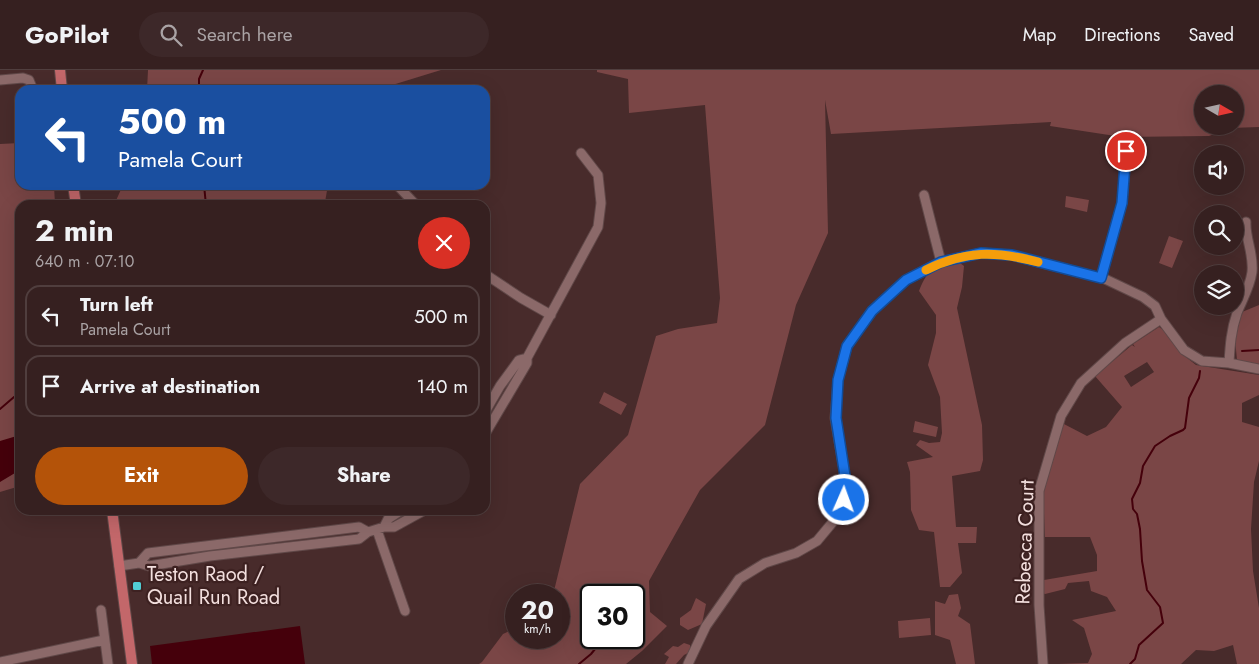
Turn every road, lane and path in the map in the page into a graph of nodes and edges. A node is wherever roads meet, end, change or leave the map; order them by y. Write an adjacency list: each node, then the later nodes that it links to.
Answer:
1 (60, 70): 4 (main road)
2 (0, 80): 3 (street)
3 (30, 85)
4 (62, 85)
5 (1126, 151): 13 (street)
6 (581, 153): 14 (street)
7 (402, 190): 9 (street)
8 (924, 195): 11 (street)
9 (411, 200)
10 (1246, 222): 17 (street)
11 (941, 262): 13 (street); 39 (street)
12 (490, 277): 14 (street)
13 (1101, 278): 15 (street)
14 (551, 314): 16 (street)
15 (1162, 319): 17 (street); 40 (street, Rebecca Court)
16 (527, 358): 19 (street); 20 (street)
17 (1229, 363): 18 (street)
18 (1259, 370)
19 (500, 386): 20 (street); 21 (street)
20 (509, 393): 22 (street)
21 (490, 403)
22 (490, 425)
23 (113, 515): 32 (main road)
24 (394, 515): 26 (street)
25 (416, 515): 26 (street)
26 (376, 530): 27 (street); 29 (street); 34 (street)
27 (294, 535): 28 (street); 29 (street)
28 (222, 543): 30 (street); 31 (street)
29 (296, 546): 30 (street)
30 (223, 555): 31 (street)
31 (139, 564): 32 (street)
32 (120, 566): 38 (main road)
33 (101, 610): 35 (street)
34 (405, 611)
35 (104, 640): 36 (street); 37 (street)
36 (0, 662)
37 (108, 664)
38 (132, 664)
39 (688, 664)
40 (1043, 664)

